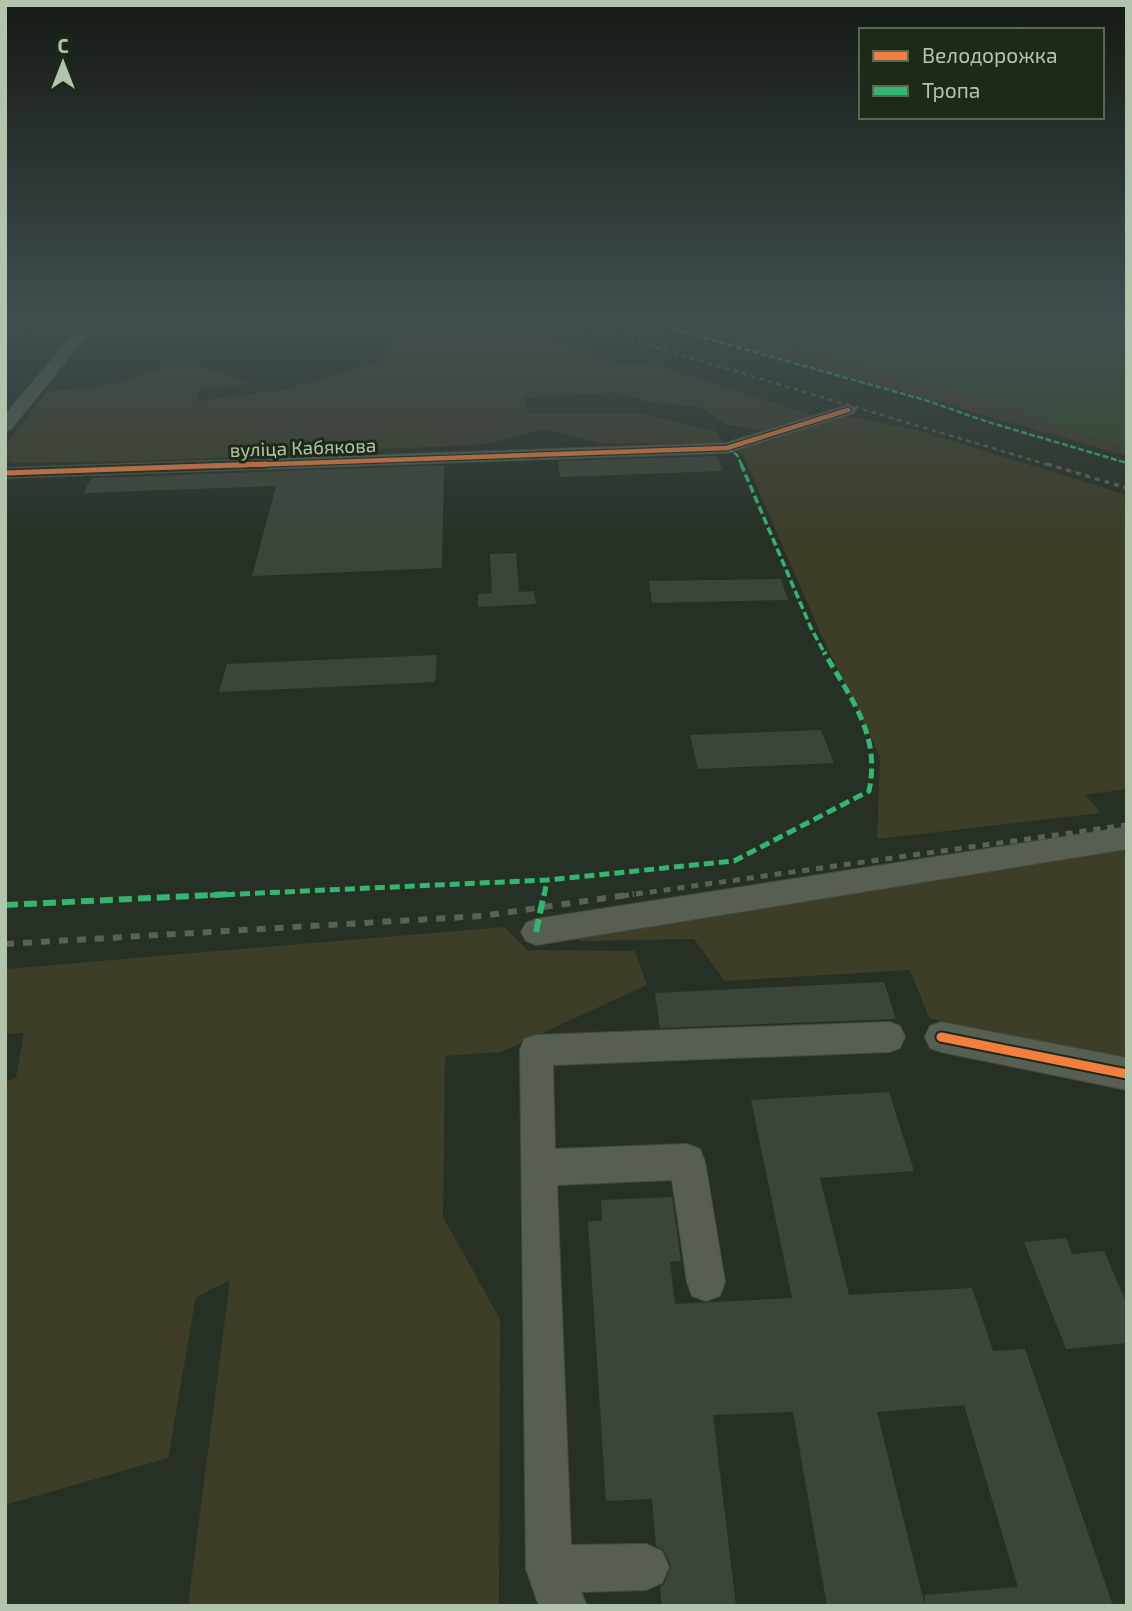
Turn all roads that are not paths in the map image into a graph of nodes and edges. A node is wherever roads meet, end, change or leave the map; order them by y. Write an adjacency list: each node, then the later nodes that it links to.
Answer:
1 (31, 394): 3 (street)
2 (848, 410): 4 (street, вуліца Кабякова)
3 (5, 426)
4 (5, 473)
5 (1127, 838): 6 (street)
6 (536, 932)
7 (889, 1037): 10 (street)
8 (941, 1037): 9 (street)
9 (1127, 1074)
10 (538, 1168): 11 (street); 13 (street)
11 (706, 1282)
12 (646, 1567): 13 (street)
13 (556, 1588)

